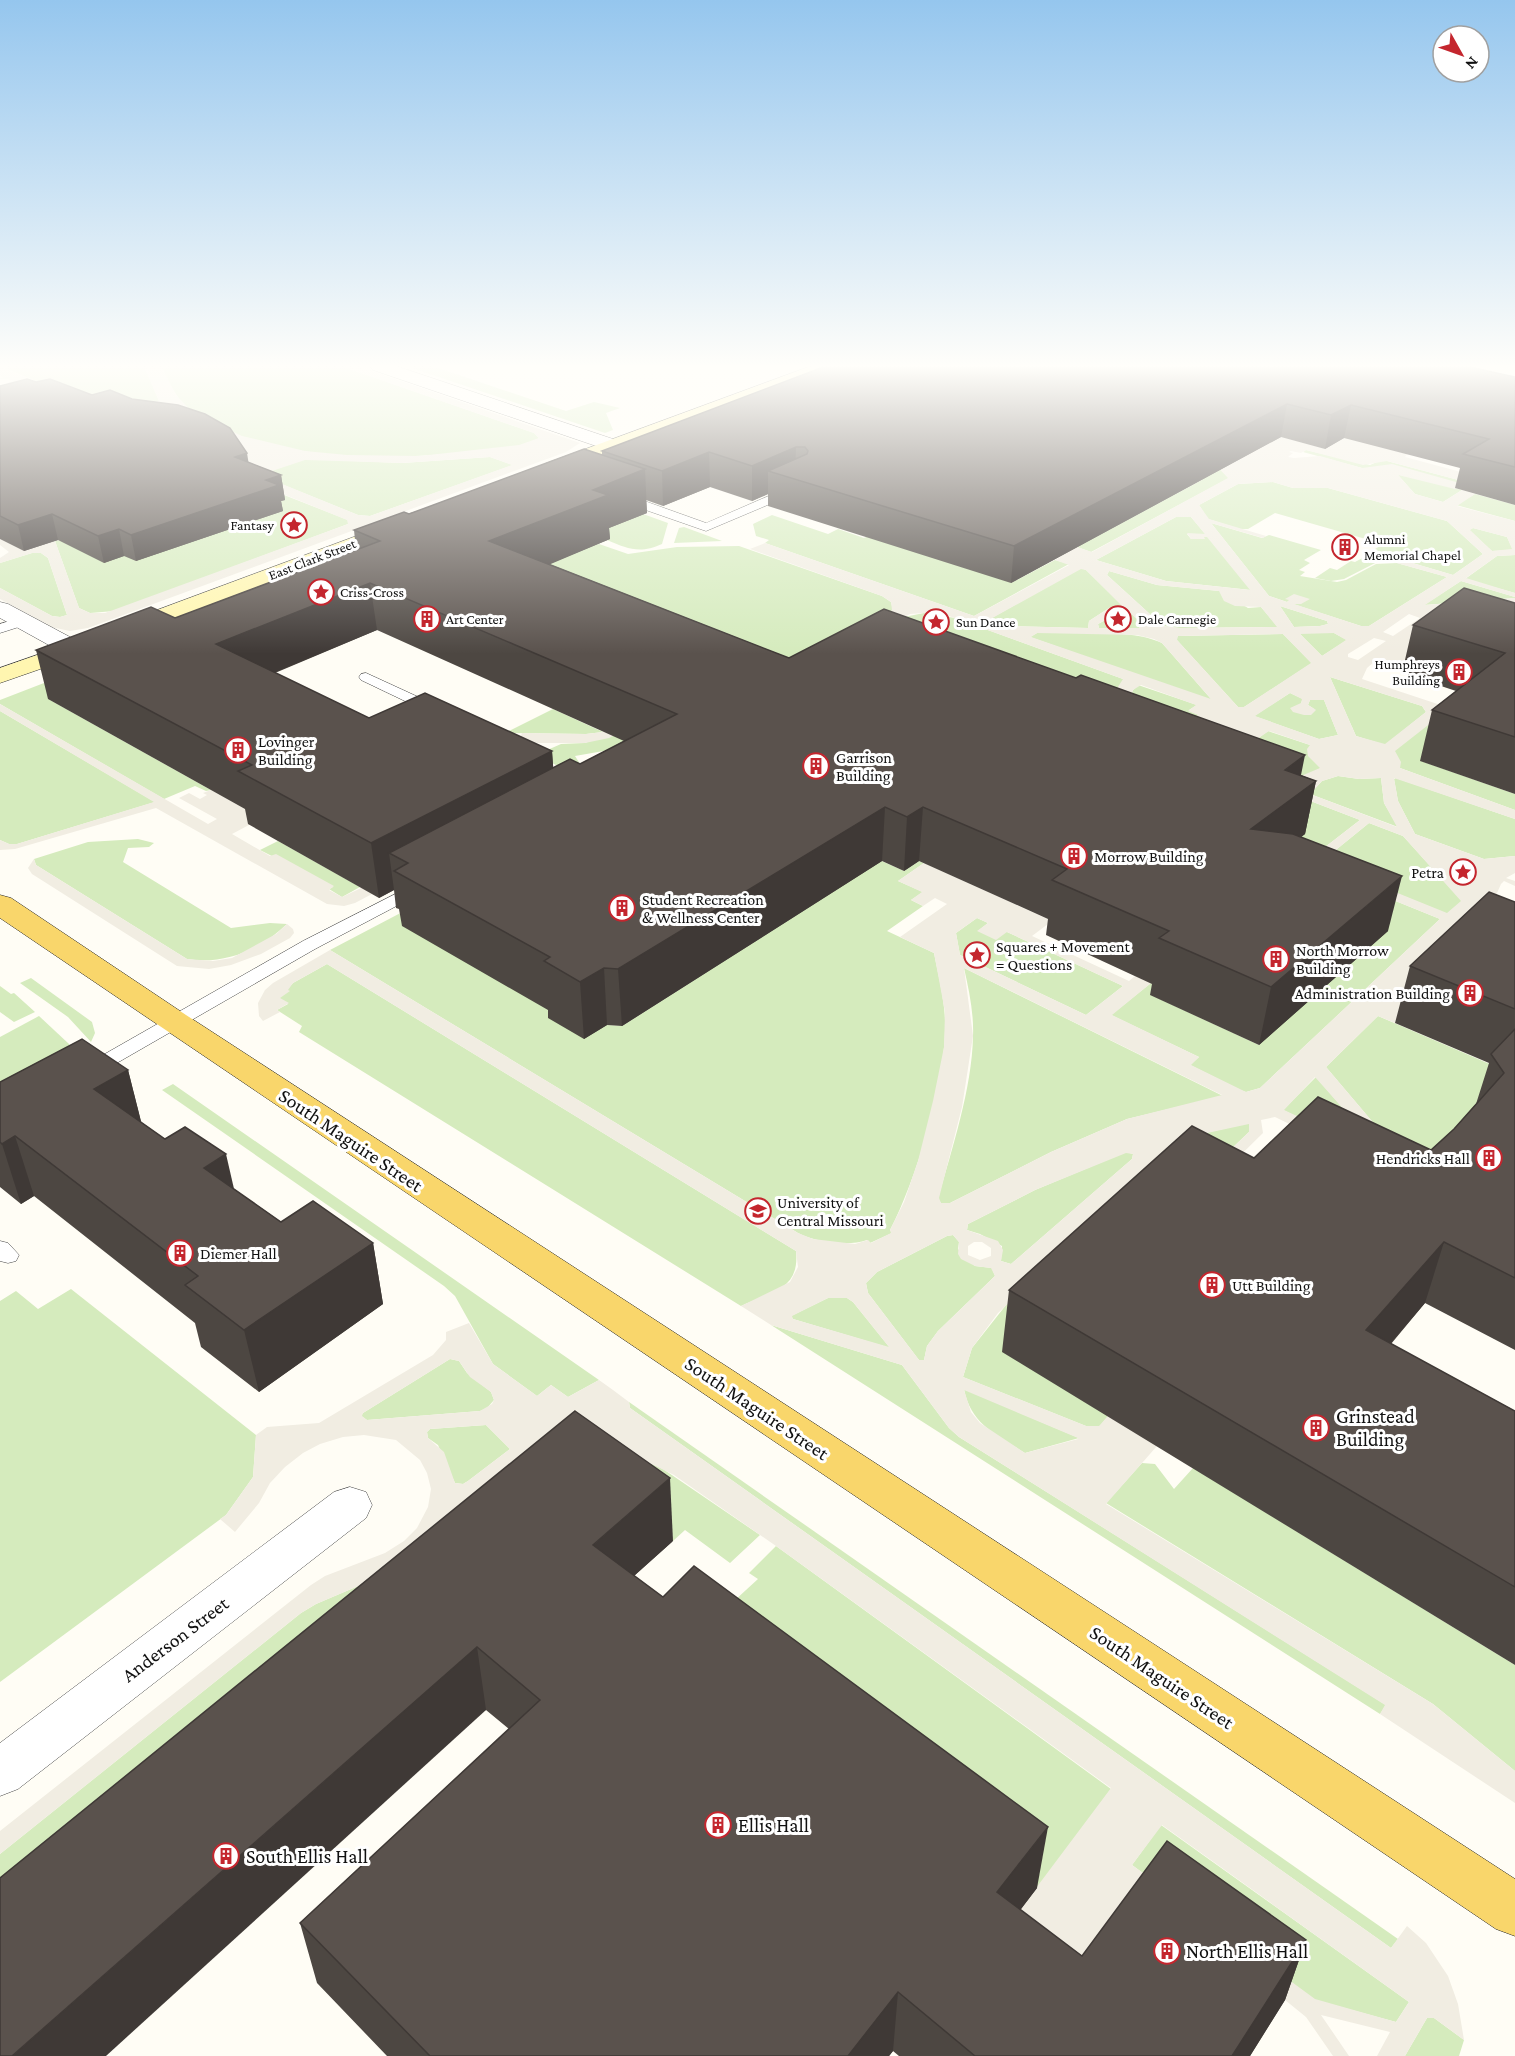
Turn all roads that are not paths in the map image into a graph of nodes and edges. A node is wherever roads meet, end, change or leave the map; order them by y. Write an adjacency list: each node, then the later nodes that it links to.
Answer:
1 (574, 462): 2 (street)
2 (547, 474)
3 (800, 487): 4 (lane)
4 (614, 495)
5 (418, 519): 9 (street, East Clark Street)
6 (0, 609): 7 (street)
7 (23, 621): 8 (lane); 9 (street)
8 (0, 629)
9 (91, 643): 10 (street, East Clark Street)
10 (0, 676)
11 (366, 677): 12 (lane)
12 (447, 716)
13 (427, 882): 15 (lane)
14 (0, 904): 15 (main road, South Maguire Street)
15 (174, 1022): 16 (lane); 19 (main road, South Maguire Street)
16 (67, 1083)
17 (350, 1505): 18 (street, Anderson Street)
18 (0, 1773)
19 (1515, 1911)

